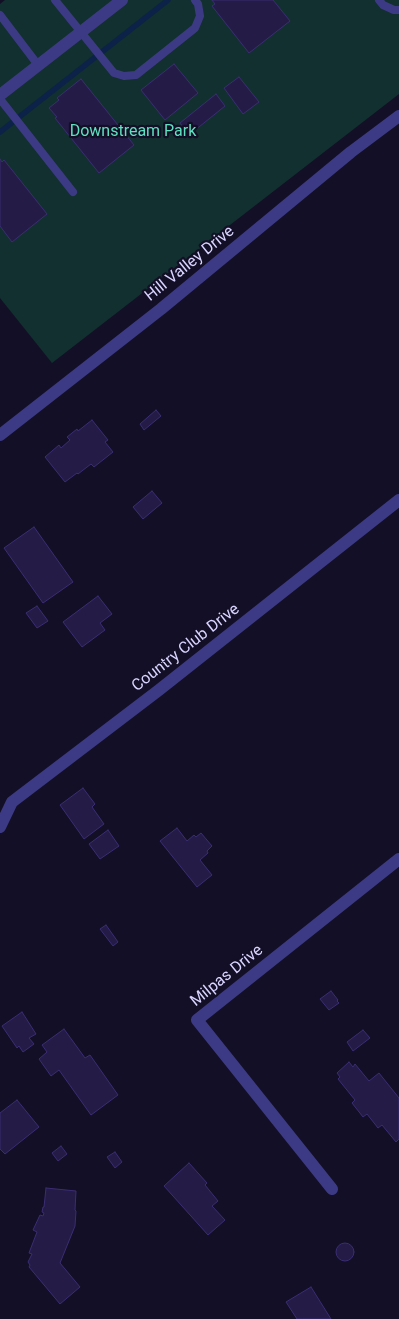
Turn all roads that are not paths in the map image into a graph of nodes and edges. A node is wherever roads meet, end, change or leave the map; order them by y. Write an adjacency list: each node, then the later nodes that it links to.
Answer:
1 (55, 0): 7 (lane)
2 (122, 0): 7 (street)
3 (195, 0): 7 (lane)
4 (379, 0): 5 (lane)
5 (399, 10)
6 (0, 15): 8 (lane)
7 (81, 32): 8 (street)
8 (38, 65): 9 (street)
9 (0, 95)
10 (0, 99): 12 (lane)
11 (399, 116): 13 (street, Hill Valley Drive)
12 (73, 192)
13 (0, 435)
14 (399, 500): 15 (street, Country Club Drive)
15 (0, 827)
16 (399, 859): 17 (street, Milpas Drive)
17 (332, 1189)

